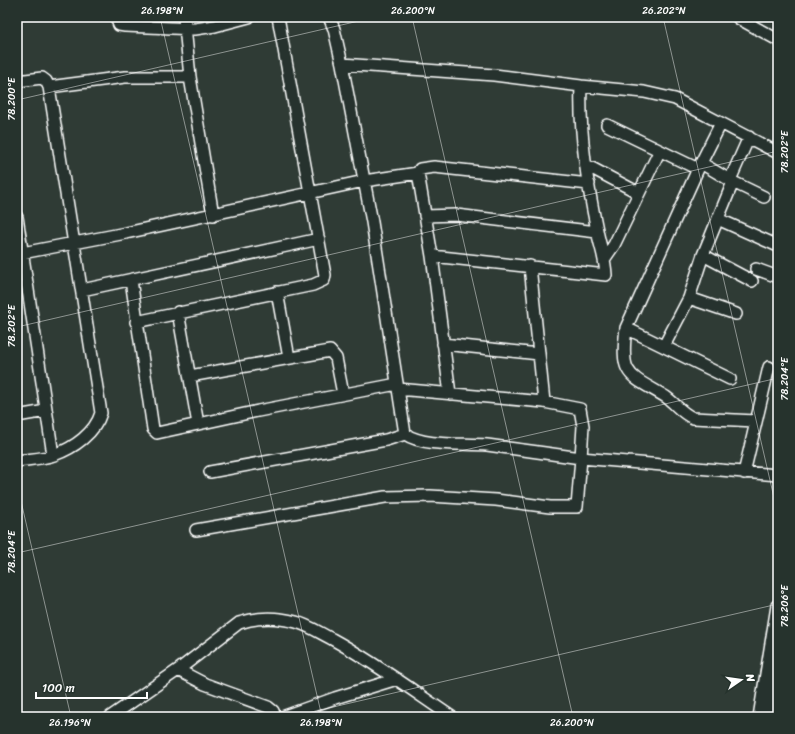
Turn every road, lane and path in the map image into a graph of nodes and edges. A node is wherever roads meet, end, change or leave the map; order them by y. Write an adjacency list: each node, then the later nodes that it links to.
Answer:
1 (116, 17): 6 (street)
2 (249, 17): 6 (street)
3 (278, 17): 24 (street)
4 (329, 17): 8 (street)
5 (738, 18): 7 (street)
6 (184, 22): 9 (street)
7 (778, 40)
8 (342, 64): 11 (street); 21 (street)
9 (190, 77): 12 (street); 27 (street)
10 (17, 81): 12 (street)
11 (581, 86): 13 (street); 18 (street)
12 (49, 87): 33 (street)
13 (721, 123): 15 (street); 19 (street)
14 (607, 125): 16 (street)
15 (749, 137): 17 (street); 22 (street)
16 (659, 152): 19 (street); 25 (street)
17 (778, 153)
18 (586, 165): 23 (street); 25 (street)
19 (699, 166): 22 (street); 50 (street)
20 (418, 173): 21 (street); 23 (street); 28 (street)
21 (364, 181): 24 (street); 58 (street)
22 (732, 181): 26 (street); 30 (street)
23 (589, 184): 31 (street)
24 (311, 193): 27 (street); 32 (street)
25 (639, 193): 38 (street)
26 (764, 197)
27 (213, 214): 33 (street)
28 (425, 216): 31 (street); 37 (street)
29 (17, 218): 35 (street)
30 (718, 219): 34 (street); 36 (street)
31 (597, 232): 38 (street)
32 (319, 239): 42 (street); 45 (street)
33 (74, 244): 35 (street); 44 (street)
34 (778, 246)
35 (19, 253): 62 (street)
36 (703, 255): 43 (street); 46 (street)
37 (432, 256): 39 (street); 51 (street)
38 (605, 258): 39 (street)
39 (530, 266): 53 (street)
40 (756, 269): 41 (street)
41 (778, 277)
42 (131, 280): 44 (street); 49 (street)
43 (752, 281)
44 (82, 290): 67 (street)
45 (277, 292): 47 (street); 54 (street)
46 (689, 298): 48 (street); 52 (street)
47 (178, 312): 49 (street); 56 (street)
48 (736, 314)
49 (136, 322): 65 (street)
50 (626, 328): 52 (street); 64 (street)
51 (444, 344): 53 (street); 60 (street)
52 (664, 346): 57 (street)
53 (539, 354): 61 (street)
54 (289, 358): 56 (street); 59 (street)
55 (769, 367): 64 (street)
56 (190, 376): 65 (street)
57 (730, 379)
58 (397, 387): 59 (street); 60 (street); 66 (street)
59 (343, 394): 65 (street)
60 (450, 394): 61 (street)
61 (544, 402): 68 (street)
62 (46, 412): 63 (street); 67 (street)
63 (17, 416)
64 (756, 421): 71 (street)
65 (198, 424)
66 (405, 434): 68 (street); 70 (street)
67 (53, 455): 69 (street)
68 (581, 458): 71 (street); 73 (street)
69 (17, 461)
70 (210, 472)
71 (744, 473): 72 (street)
72 (778, 475)
73 (196, 530)
74 (778, 606): 82 (main road)
75 (778, 665): 83 (main road)
76 (178, 670): 77 (street); 78 (street); 79 (street)
77 (397, 679): 80 (street); 81 (street)
78 (110, 717)
79 (275, 717)
80 (282, 717)
81 (452, 717)
82 (760, 717)
83 (769, 717)

